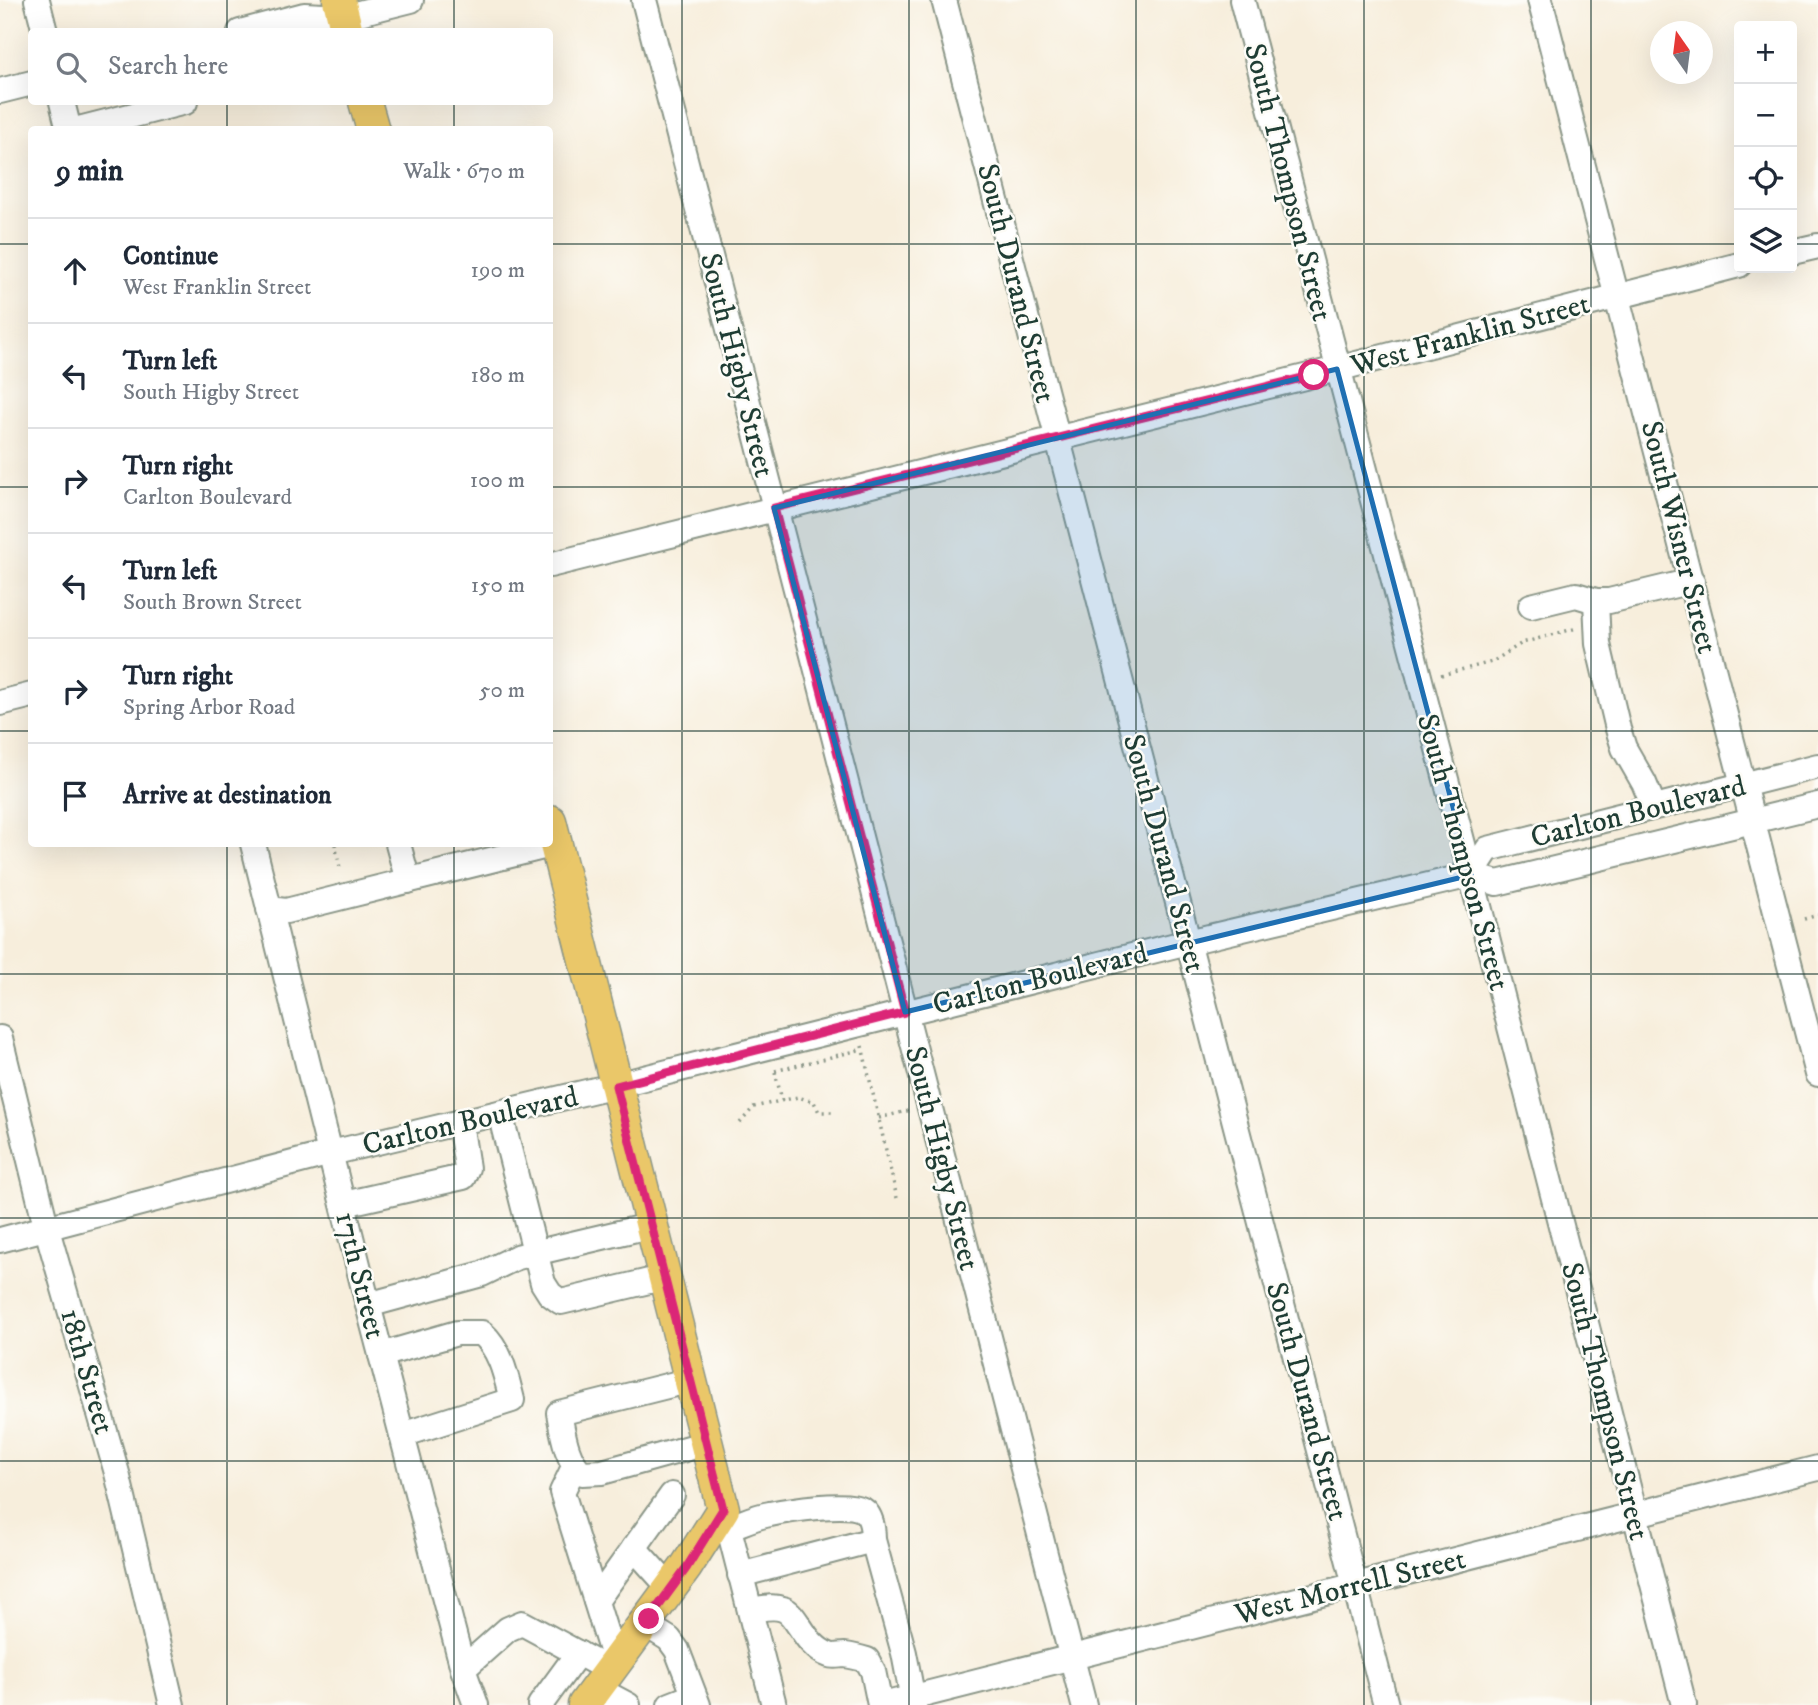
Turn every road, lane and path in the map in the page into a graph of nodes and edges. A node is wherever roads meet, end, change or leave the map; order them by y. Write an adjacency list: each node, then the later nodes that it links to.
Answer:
1 (37, 0): 8 (street)
2 (411, 0): 7 (street)
3 (644, 0): 24 (street, South Higby Street)
4 (944, 0): 23 (street, South Durand Street)
5 (1242, 0): 22 (street, South Thompson Street)
6 (1540, 0): 21 (street, South Wisner Street)
7 (343, 16): 9 (street)
8 (44, 28)
9 (255, 28)
10 (28, 84): 11 (street)
11 (0, 91)
12 (63, 105): 15 (street)
13 (173, 105): 16 (street)
14 (366, 105): 17 (main road)
15 (68, 126)
16 (91, 126)
17 (372, 126)
18 (1818, 246): 19 (street)
19 (1797, 251)
20 (1734, 266): 21 (street, West Franklin Street)
21 (1617, 295): 22 (street, West Franklin Street); 26 (street, South Wisner Street)
22 (1337, 369): 23 (street, West Franklin Street); 43 (street, South Thompson Street)
23 (1057, 437): 24 (street, West Franklin Street); 48 (street, South Durand Street)
24 (774, 508): 25 (street, West Franklin Street); 49 (street, South Higby Street)
25 (553, 564)
26 (1692, 581): 28 (street); 33 (street, South Wisner Street)
27 (1531, 606): 28 (street)
28 (1597, 612): 29 (path); 35 (street)
29 (1441, 675)
30 (28, 696): 31 (street)
31 (0, 703)
32 (1818, 766): 33 (street, Carlton Boulevard)
33 (1742, 785): 35 (street, Carlton Boulevard); 36 (street, South Wisner Street)
34 (1818, 806): 36 (street, Carlton Boulevard)
35 (1654, 807): 43 (street, Carlton Boulevard)
36 (1752, 822): 43 (street, Carlton Boulevard); 50 (street, South Wisner Street)
37 (553, 836): 57 (main road)
38 (254, 847): 45 (street, 17th Street)
39 (336, 847): 42 (path)
40 (399, 847): 44 (street)
41 (508, 847): 44 (street)
42 (341, 868)
43 (1471, 875): 48 (street, Carlton Boulevard); 81 (street, South Thompson Street)
44 (408, 881): 45 (street)
45 (269, 909): 65 (street, 17th Street)
46 (1818, 915): 47 (path)
47 (1804, 919)
48 (1188, 942): 49 (street, Carlton Boulevard); 86 (street, South Durand Street)
49 (905, 1012): 57 (street, Carlton Boulevard); 93 (street, South Higby Street)
50 (1812, 1027): 56 (street, South Wisner Street)
51 (0, 1038): 69 (street, 18th Street)
52 (861, 1041): 53 (path)
53 (863, 1049): 55 (path); 62 (path)
54 (773, 1063): 55 (path)
55 (775, 1072): 58 (path)
56 (1818, 1074)
57 (616, 1086): 61 (street, Carlton Boulevard); 68 (main road)
58 (782, 1100): 60 (path); 64 (path)
59 (916, 1109): 62 (path)
60 (832, 1112)
61 (500, 1113): 63 (street, Carlton Boulevard); 71 (street)
62 (878, 1118): 66 (path)
63 (460, 1122): 65 (street, Carlton Boulevard); 67 (street)
64 (740, 1123)
65 (331, 1153): 67 (street, 17th Street); 69 (street, Carlton Boulevard)
66 (897, 1198)
67 (344, 1204): 73 (street, 17th Street)
68 (653, 1225): 71 (street); 72 (main road)
69 (46, 1226): 70 (street, Carlton Boulevard); 99 (street, 18th Street)
70 (0, 1240)
71 (537, 1252): 72 (street); 73 (street)
72 (666, 1277): 75 (main road)
73 (368, 1305): 74 (street, 17th Street)
74 (381, 1355): 76 (street, 17th Street); 76 (street)
75 (691, 1380): 77 (main road); 78 (street)
76 (402, 1435): 95 (street, 17th Street)
77 (707, 1443): 78 (street); 82 (main road)
78 (574, 1466): 88 (street)
79 (1818, 1468): 81 (street, West Morrell Street)
80 (672, 1494): 84 (street)
81 (1635, 1514): 86 (street, West Morrell Street); 108 (street, South Thompson Street)
82 (726, 1518): 83 (street); 85 (street); 87 (main road)
83 (873, 1540): 85 (street); 92 (street)
84 (634, 1548): 87 (street); 88 (street)
85 (740, 1575): 89 (street)
86 (1356, 1585): 93 (street, West Morrell Street); 107 (street, South Durand Street)
87 (671, 1588): 90 (main road)
88 (596, 1601): 96 (street)
89 (750, 1610): 94 (street); 104 (street)
90 (645, 1624): 96 (main road); 97 (street)
91 (578, 1653): 95 (street); 96 (street); 101 (street)
92 (904, 1653): 94 (street); 98 (street)
93 (1072, 1658): 98 (street, West Morrell Street); 106 (street, South Higby Street)
94 (869, 1663): 105 (street)
95 (463, 1669): 100 (street, 17th Street)
96 (602, 1682): 102 (street)
97 (696, 1701): 103 (street)
98 (914, 1701): 105 (street, West Morrell Street)
99 (172, 1705)
100 (476, 1705)
101 (540, 1705)
102 (628, 1705)
103 (670, 1705)
104 (774, 1705)
105 (881, 1705)
106 (1084, 1705)
107 (1386, 1705)
108 (1684, 1705)

